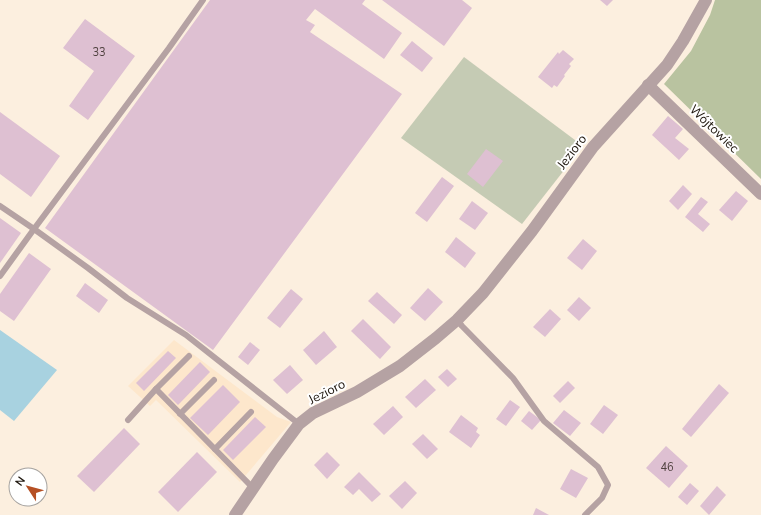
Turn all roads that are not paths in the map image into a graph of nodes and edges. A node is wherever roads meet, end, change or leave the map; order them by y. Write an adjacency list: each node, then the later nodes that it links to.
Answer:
1 (203, 0): 6 (lane)
2 (706, 0): 3 (street, Jezioro)
3 (648, 85): 4 (street, Wójtowiec); 8 (street, Jezioro)
4 (761, 194)
5 (0, 206): 6 (lane)
6 (34, 230): 7 (lane); 15 (lane)
7 (0, 276)
8 (457, 320): 15 (street, Jezioro); 19 (lane)
9 (189, 356): 11 (lane)
10 (214, 380): 13 (lane)
11 (156, 389): 13 (lane); 14 (lane)
12 (251, 412): 16 (lane)
13 (180, 414): 16 (lane)
14 (128, 420)
15 (299, 424): 17 (street, Jezioro)
16 (215, 449): 17 (lane)
17 (253, 488): 18 (street, Jezioro)
18 (235, 515)
19 (585, 515)

